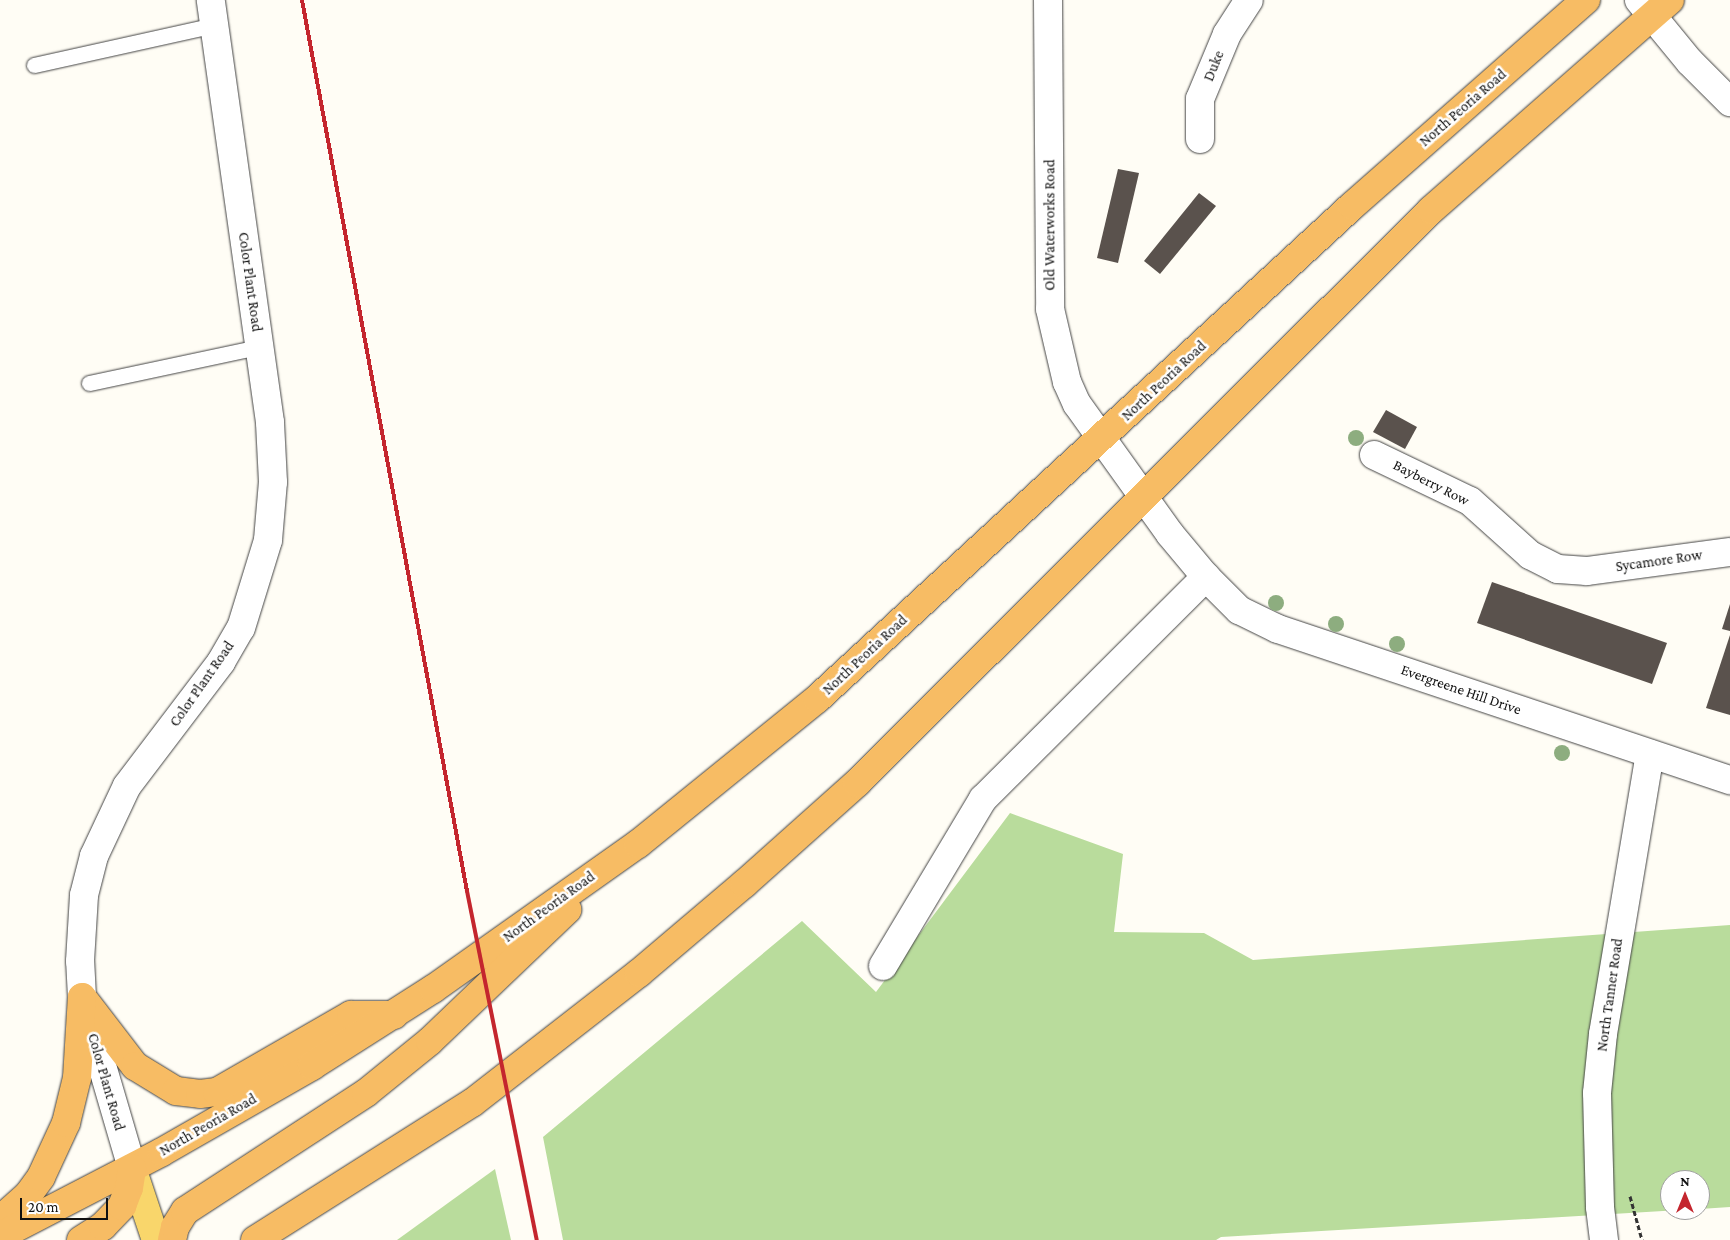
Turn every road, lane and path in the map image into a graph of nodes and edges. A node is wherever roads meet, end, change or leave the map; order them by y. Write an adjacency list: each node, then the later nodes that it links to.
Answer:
1 (1048, 0): 11 (street, Old Waterworks Road)
2 (1249, 0): 8 (street, Duke)
3 (1586, 0): 11 (highway, North Peoria Road)
4 (1654, 5): 7 (street); 13 (highway)
5 (213, 13): 6 (lane); 9 (street, Color Plant Road)
6 (34, 65)
7 (1730, 102)
8 (1200, 139)
9 (260, 348): 10 (lane); 21 (street, Color Plant Road)
10 (89, 383)
11 (1103, 438): 13 (street); 19 (highway, North Peoria Road)
12 (1374, 454): 15 (street, Bayberry Row)
13 (1143, 495): 16 (street, Evergreene Hill Drive); 25 (highway)
14 (1730, 552): 15 (street, Sycamore Row)
15 (1587, 571)
16 (1206, 577): 17 (street, Evergreene Hill Drive); 20 (street)
17 (1650, 754): 18 (street, Evergreene Hill Drive); 33 (street, North Tanner Road)
18 (1730, 780)
19 (638, 844): 22 (highway, North Peoria Road); 30 (highway)
20 (883, 966)
21 (82, 997): 22 (highway); 23 (street, Color Plant Road); 26 (highway)
22 (394, 1016): 23 (highway, North Peoria Road)
23 (132, 1168): 27 (highway, North Peoria Road); 28 (highway); 29 (main road)
24 (1628, 1186): 34 (path)
25 (308, 1209): 31 (highway); 32 (highway)
26 (0, 1220)
27 (0, 1236)
28 (81, 1240)
29 (156, 1240)
30 (172, 1240)
31 (255, 1240)
32 (282, 1240)
33 (1605, 1240)
34 (1642, 1240)

